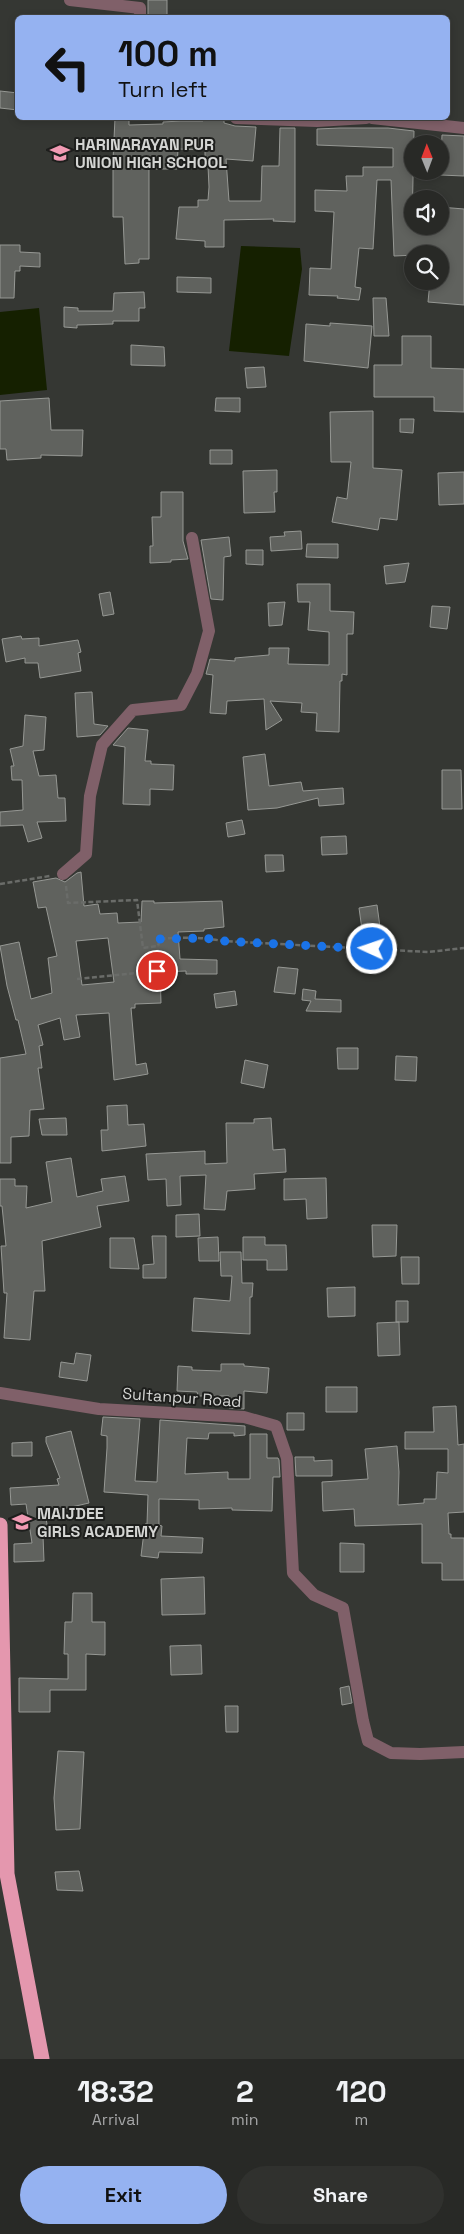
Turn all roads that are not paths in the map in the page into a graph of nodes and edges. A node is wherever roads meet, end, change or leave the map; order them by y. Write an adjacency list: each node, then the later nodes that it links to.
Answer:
1 (70, 0): 2 (street)
2 (140, 15)
3 (291, 120): 4 (street)
4 (334, 120)
5 (390, 120): 6 (street)
6 (464, 128)
7 (192, 538): 8 (street)
8 (63, 874)
9 (0, 1393): 11 (street, Sultanpur Road)
10 (0, 1525): 12 (highway)
11 (464, 1752)
12 (2, 1837): 13 (highway)
13 (42, 2059)

